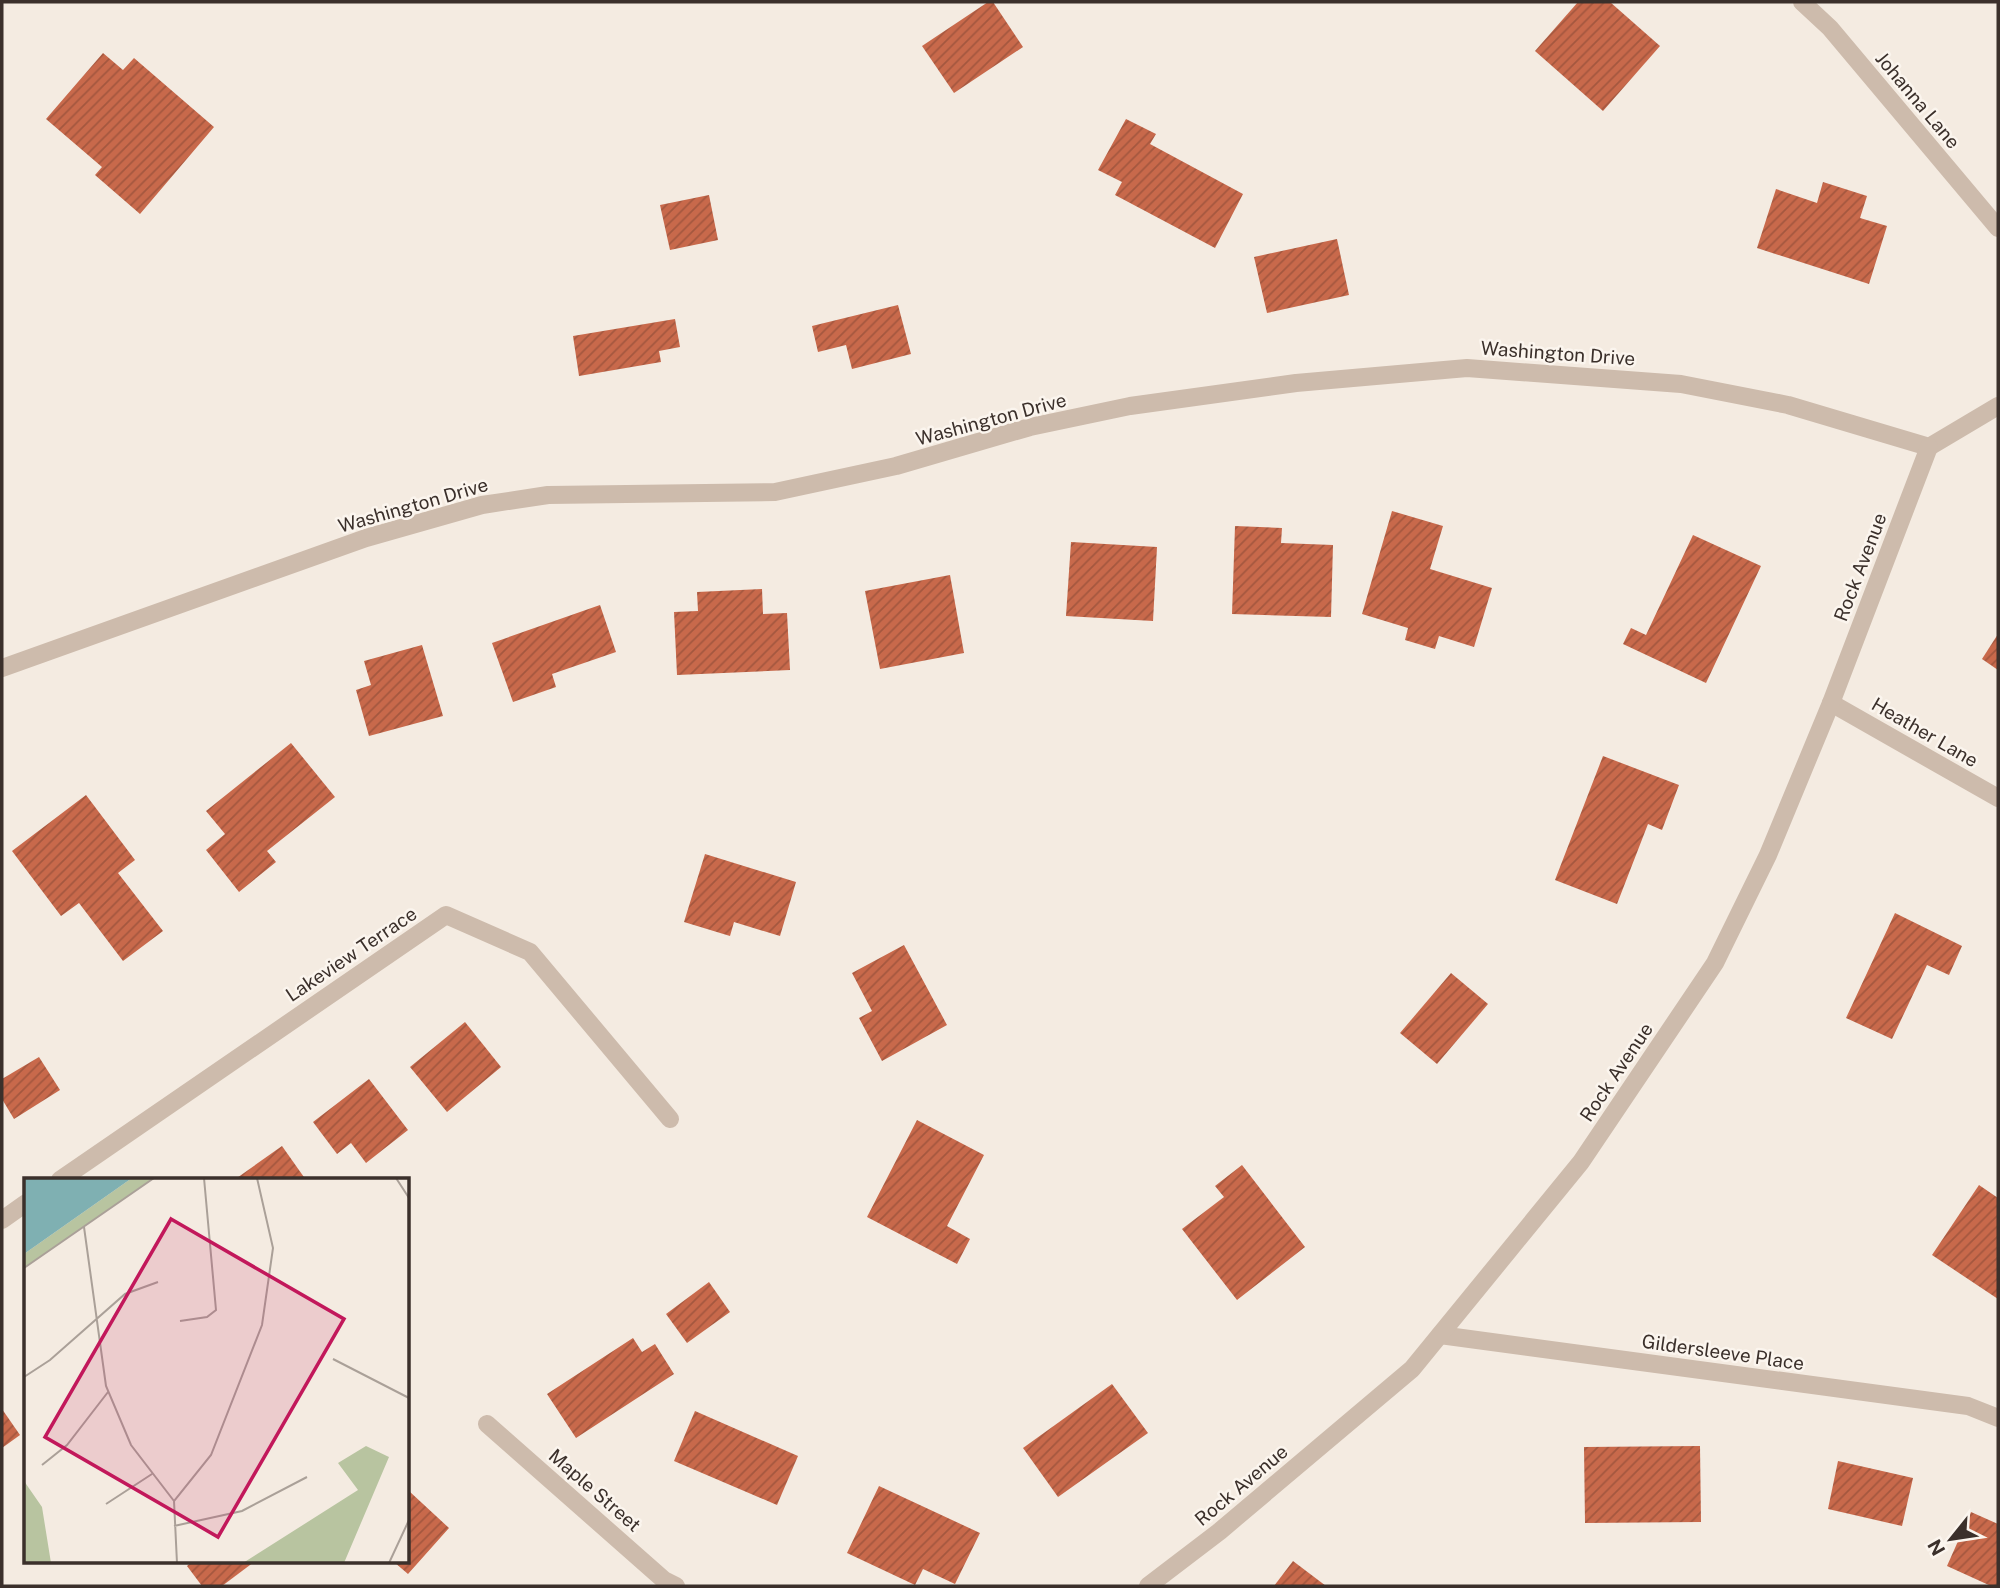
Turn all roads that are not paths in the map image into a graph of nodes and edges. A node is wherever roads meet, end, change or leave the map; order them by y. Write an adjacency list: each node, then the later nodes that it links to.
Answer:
1 (1802, 2): 2 (street, Johanna Lane)
2 (1998, 228)
3 (1998, 406): 4 (street)
4 (1929, 447): 5 (street, Washington Drive); 6 (street, Rock Avenue)
5 (2, 668)
6 (1831, 703): 7 (street, Heather Lane); 12 (street, Rock Avenue)
7 (1998, 798)
8 (670, 1119): 9 (street, Lakeview Terrace)
9 (63, 1178)
10 (24, 1204): 11 (street)
11 (2, 1220)
12 (1440, 1335): 13 (street, Gildersleeve Place); 16 (street, Rock Avenue)
13 (1998, 1418)
14 (487, 1424): 15 (street, Maple Street)
15 (676, 1586)
16 (1148, 1586)

